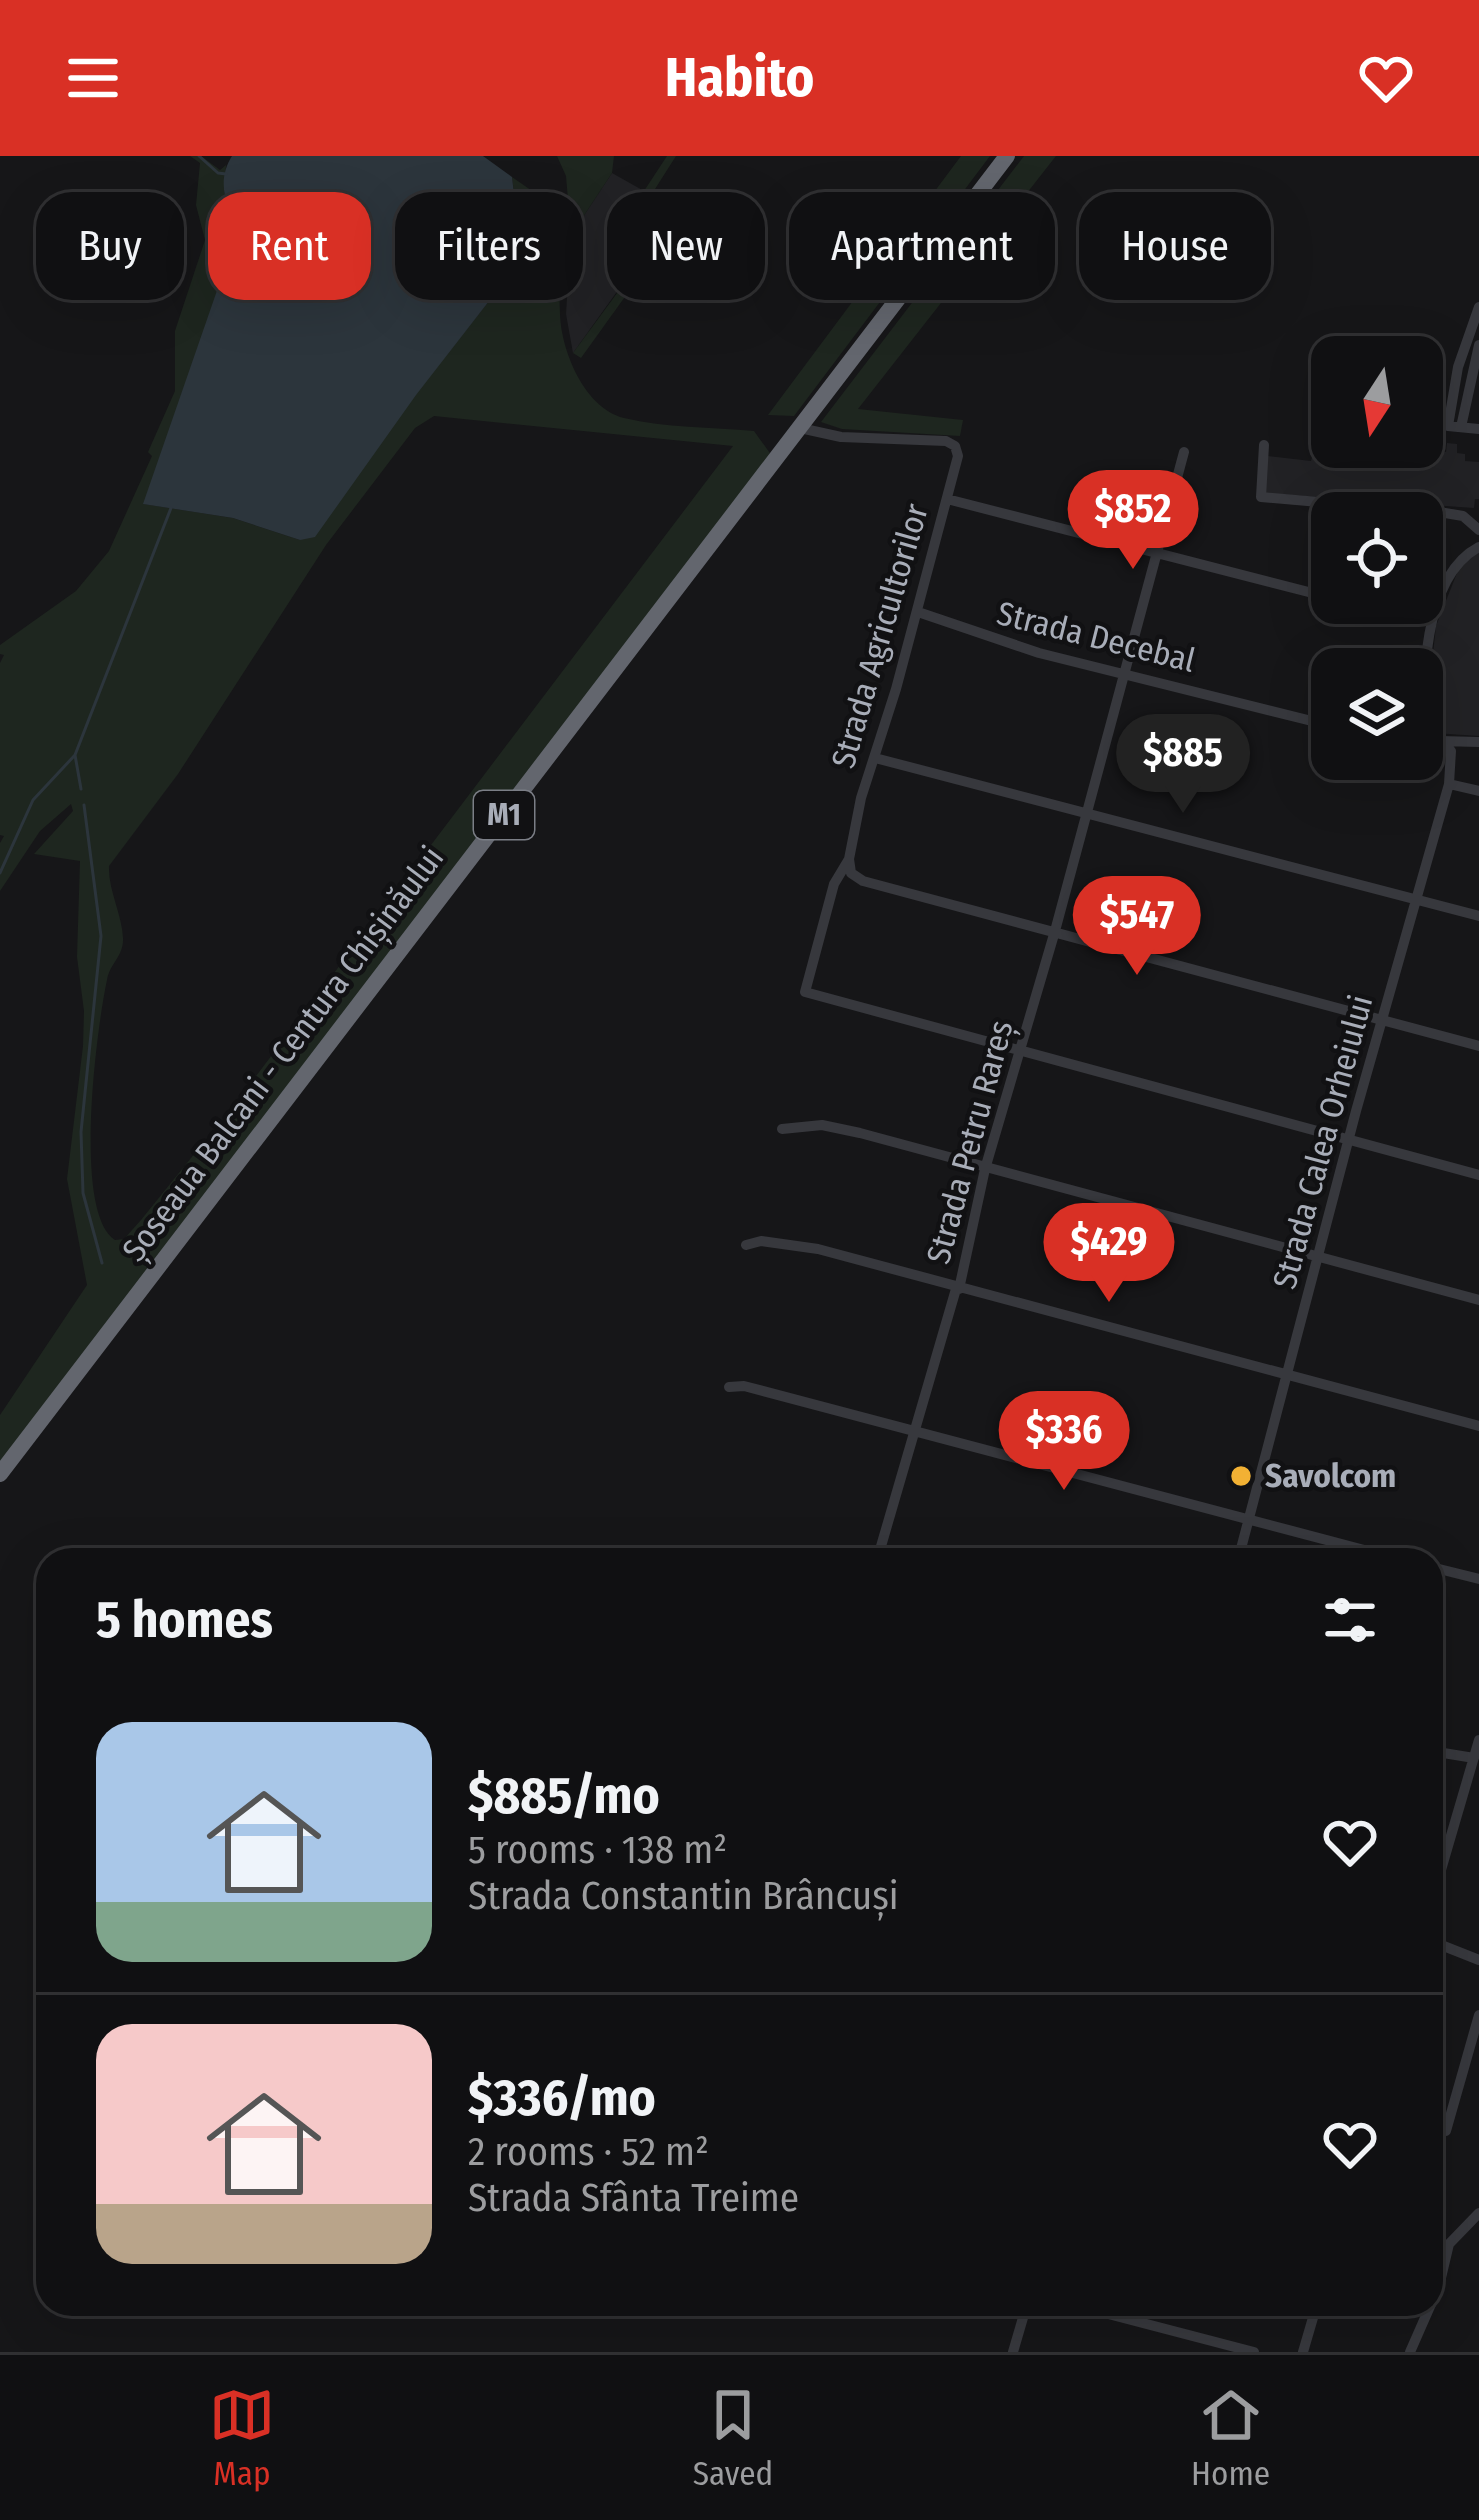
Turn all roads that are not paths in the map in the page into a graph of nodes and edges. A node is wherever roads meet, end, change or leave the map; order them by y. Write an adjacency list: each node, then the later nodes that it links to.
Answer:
1 (1007, 156): 5 (highway, Șoseaua Balcani - Centura Chișinăului / M1)
2 (1479, 307): 4 (street)
3 (1479, 344): 4 (street)
4 (1455, 426): 6 (street)
5 (800, 428): 9 (street, Strada Agricultorilor); 44 (highway, Șoseaua Balcani - Centura Chișinăului / M1)
6 (1479, 429)
7 (1264, 445): 10 (street)
8 (1184, 452): 12 (street, Strada Petru Rareș)
9 (947, 499): 12 (street); 15 (street, Strada Agricultorilor)
10 (1479, 530)
11 (1479, 547): 14 (street)
12 (1158, 555): 13 (street); 16 (street, Strada Petru Rareș)
13 (1311, 593)
14 (1443, 596)
15 (918, 612): 16 (street, Strada Decebal); 21 (street, Strada Agricultorilor)
16 (1126, 673): 17 (street, Strada Decebal); 24 (street, Strada Petru Rareș)
17 (1311, 721)
18 (1443, 741): 20 (street)
19 (1443, 742): 22 (street, Strada Calea Orheiului)
20 (1479, 742)
21 (874, 758): 24 (street); 25 (street, Strada Agricultorilor)
22 (1449, 784): 23 (street); 26 (street, Strada Calea Orheiului)
23 (1479, 791)
24 (1085, 816): 26 (street); 28 (street, Strada Petru Rareș)
25 (849, 860): 28 (street); 31 (street, Strada Agricultorilor)
26 (1416, 899): 27 (street); 29 (street, Strada Calea Orheiului)
27 (1479, 916)
28 (1055, 932): 29 (street); 31 (street, Strada Petru Rareș)
29 (1384, 1021): 30 (street); 33 (street, Strada Calea Orheiului)
30 (1479, 1046)
31 (1021, 1050): 33 (street); 34 (street, Strada Petru Rareș)
32 (782, 1129): 34 (street)
33 (1349, 1140): 35 (street); 37 (street, Strada Calea Orheiului)
34 (985, 1169): 37 (street); 38 (street, Strada Petru Rareș)
35 (1479, 1175)
36 (746, 1245): 38 (street)
37 (1320, 1256): 39 (street); 40 (street, Strada Calea Orheiului)
38 (958, 1289): 40 (street); 43 (street, Strada Petru Rareș)
39 (1479, 1300)
40 (1288, 1376): 42 (street); 45 (street, Strada Calea Orheiului)
41 (728, 1387): 43 (street)
42 (1479, 1426)
43 (916, 1432): 45 (street); 46 (street, Strada Petru Rareș)
44 (0, 1474)
45 (1250, 1521): 47 (street, Strada Calea Orheiului); 48 (street)
46 (881, 1548)
47 (1242, 1548)
48 (1355, 1548)
49 (1443, 1570): 50 (street)
50 (1479, 1580)
51 (1479, 1740): 53 (street)
52 (1443, 1753): 53 (street)
53 (1474, 1758): 54 (street)
54 (1443, 1855)
55 (1443, 1946): 56 (street)
56 (1479, 1960)
57 (1479, 2015): 58 (street)
58 (1446, 2131)
59 (1479, 2212): 60 (street)
60 (1443, 2269)
61 (1023, 2316): 65 (street)
62 (1116, 2316): 66 (street)
63 (1314, 2316): 67 (street)
64 (1426, 2316): 68 (street)
65 (1012, 2352)
66 (1254, 2352)
67 (1303, 2352)
68 (1410, 2352)

